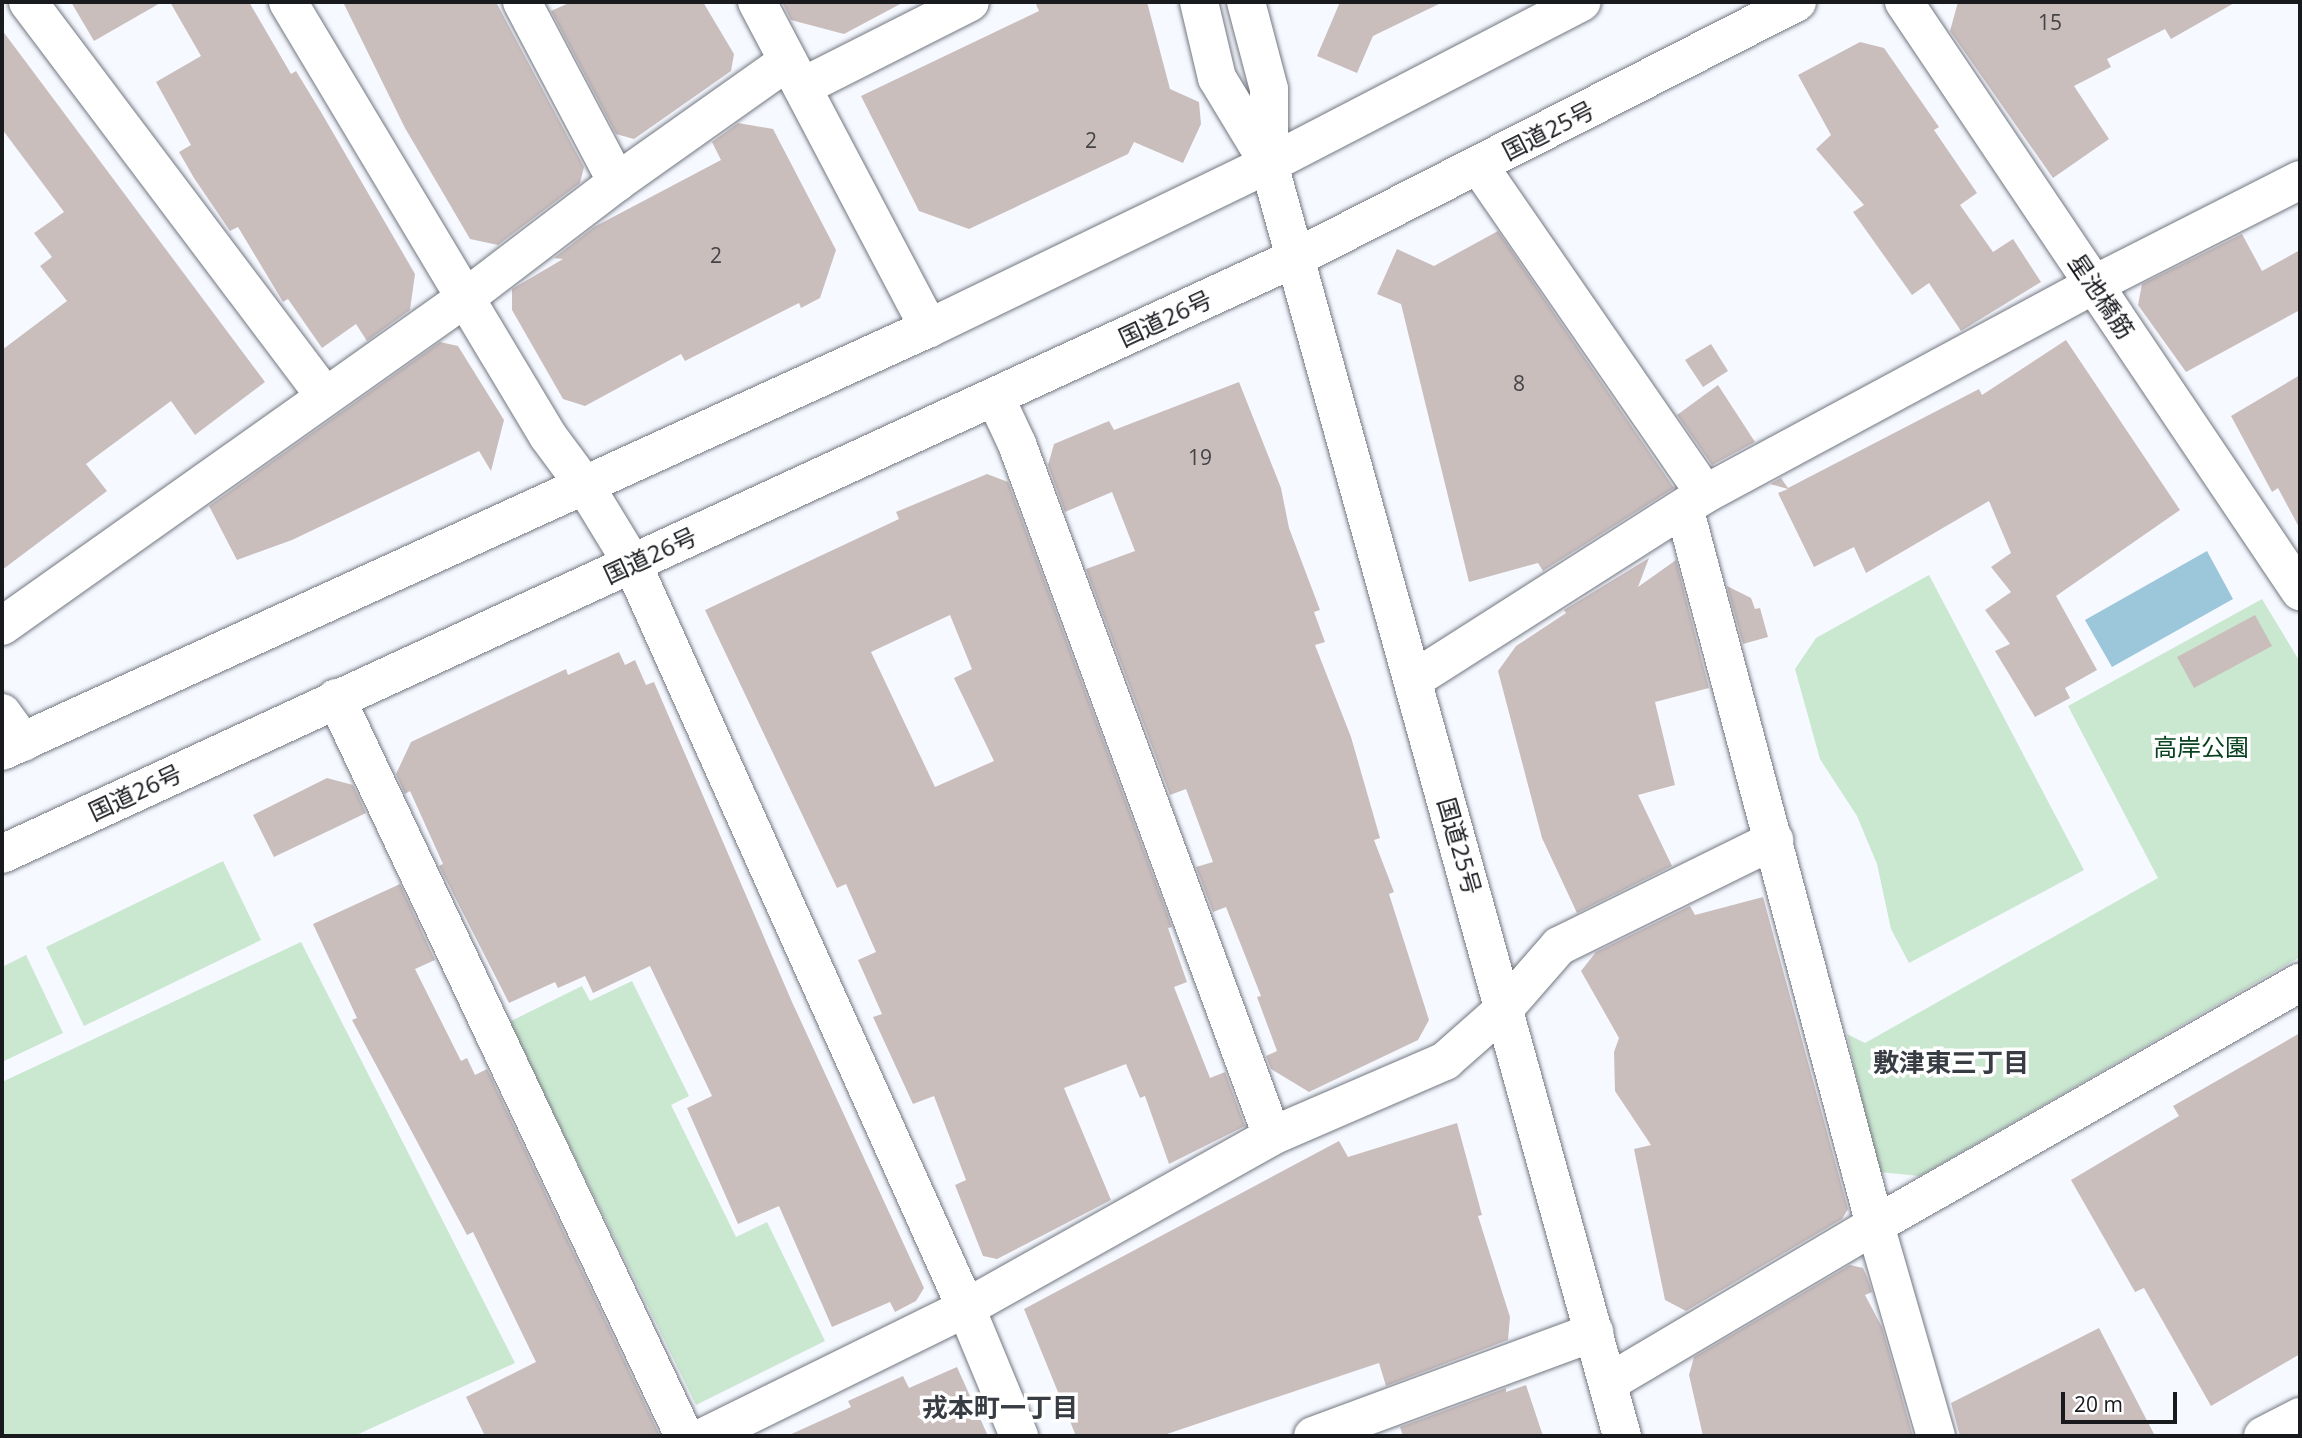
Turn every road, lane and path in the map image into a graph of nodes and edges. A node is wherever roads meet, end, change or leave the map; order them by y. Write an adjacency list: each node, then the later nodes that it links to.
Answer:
1 (28, 2): 20 (main road)
2 (288, 2): 18 (main road)
3 (522, 2): 15 (main road)
4 (757, 2): 11 (main road)
5 (970, 2): 11 (main road)
6 (1199, 2): 12 (main road)
7 (1246, 2): 12 (main road)
8 (1582, 2): 12 (main road)
9 (1797, 2): 13 (main road, 国道25号)
10 (1904, 2): 17 (main road, 星池橋筋)
11 (795, 74): 15 (main road); 19 (main road)
12 (1269, 164): 16 (main road, 国道25号); 19 (main road)
13 (1479, 166): 16 (main road, 国道25号); 23 (main road)
14 (2300, 180): 17 (main road)
15 (617, 181): 18 (main road)
16 (1298, 256): 21 (main road, 国道26号); 28 (main road, 国道25号)
17 (2095, 284): 23 (main road); 24 (main road, 星池橋筋)
18 (465, 298): 20 (main road); 22 (main road)
19 (929, 328): 22 (main road)
20 (325, 396): 27 (main road)
21 (995, 397): 25 (main road, 国道26号); 35 (main road)
22 (585, 486): 25 (main road); 30 (main road)
23 (1695, 502): 28 (main road); 31 (main road)
24 (2290, 552): 26 (main road, 星池橋筋)
25 (632, 563): 29 (main road, 国道26号); 37 (main road)
26 (2300, 591)
27 (2, 626)
28 (1413, 680): 34 (main road, 国道25号)
29 (336, 698): 32 (main road, 国道26号); 41 (main road)
30 (9, 735)
31 (1774, 841): 34 (main road); 36 (main road)
32 (2, 853)
33 (2300, 983): 36 (main road)
34 (1504, 1009): 35 (main road); 38 (main road, 国道25号)
35 (1272, 1136): 37 (main road)
36 (1875, 1225): 39 (main road); 46 (main road)
37 (966, 1308): 42 (main road); 43 (main road)
38 (1594, 1332): 39 (main road, 国道25号); 44 (main road)
39 (1608, 1383): 45 (main road, 国道25号)
40 (2300, 1417): 47 (main road)
41 (684, 1436)
42 (706, 1436)
43 (1019, 1436)
44 (1313, 1436)
45 (1622, 1436)
46 (1936, 1436)
47 (2263, 1436)

